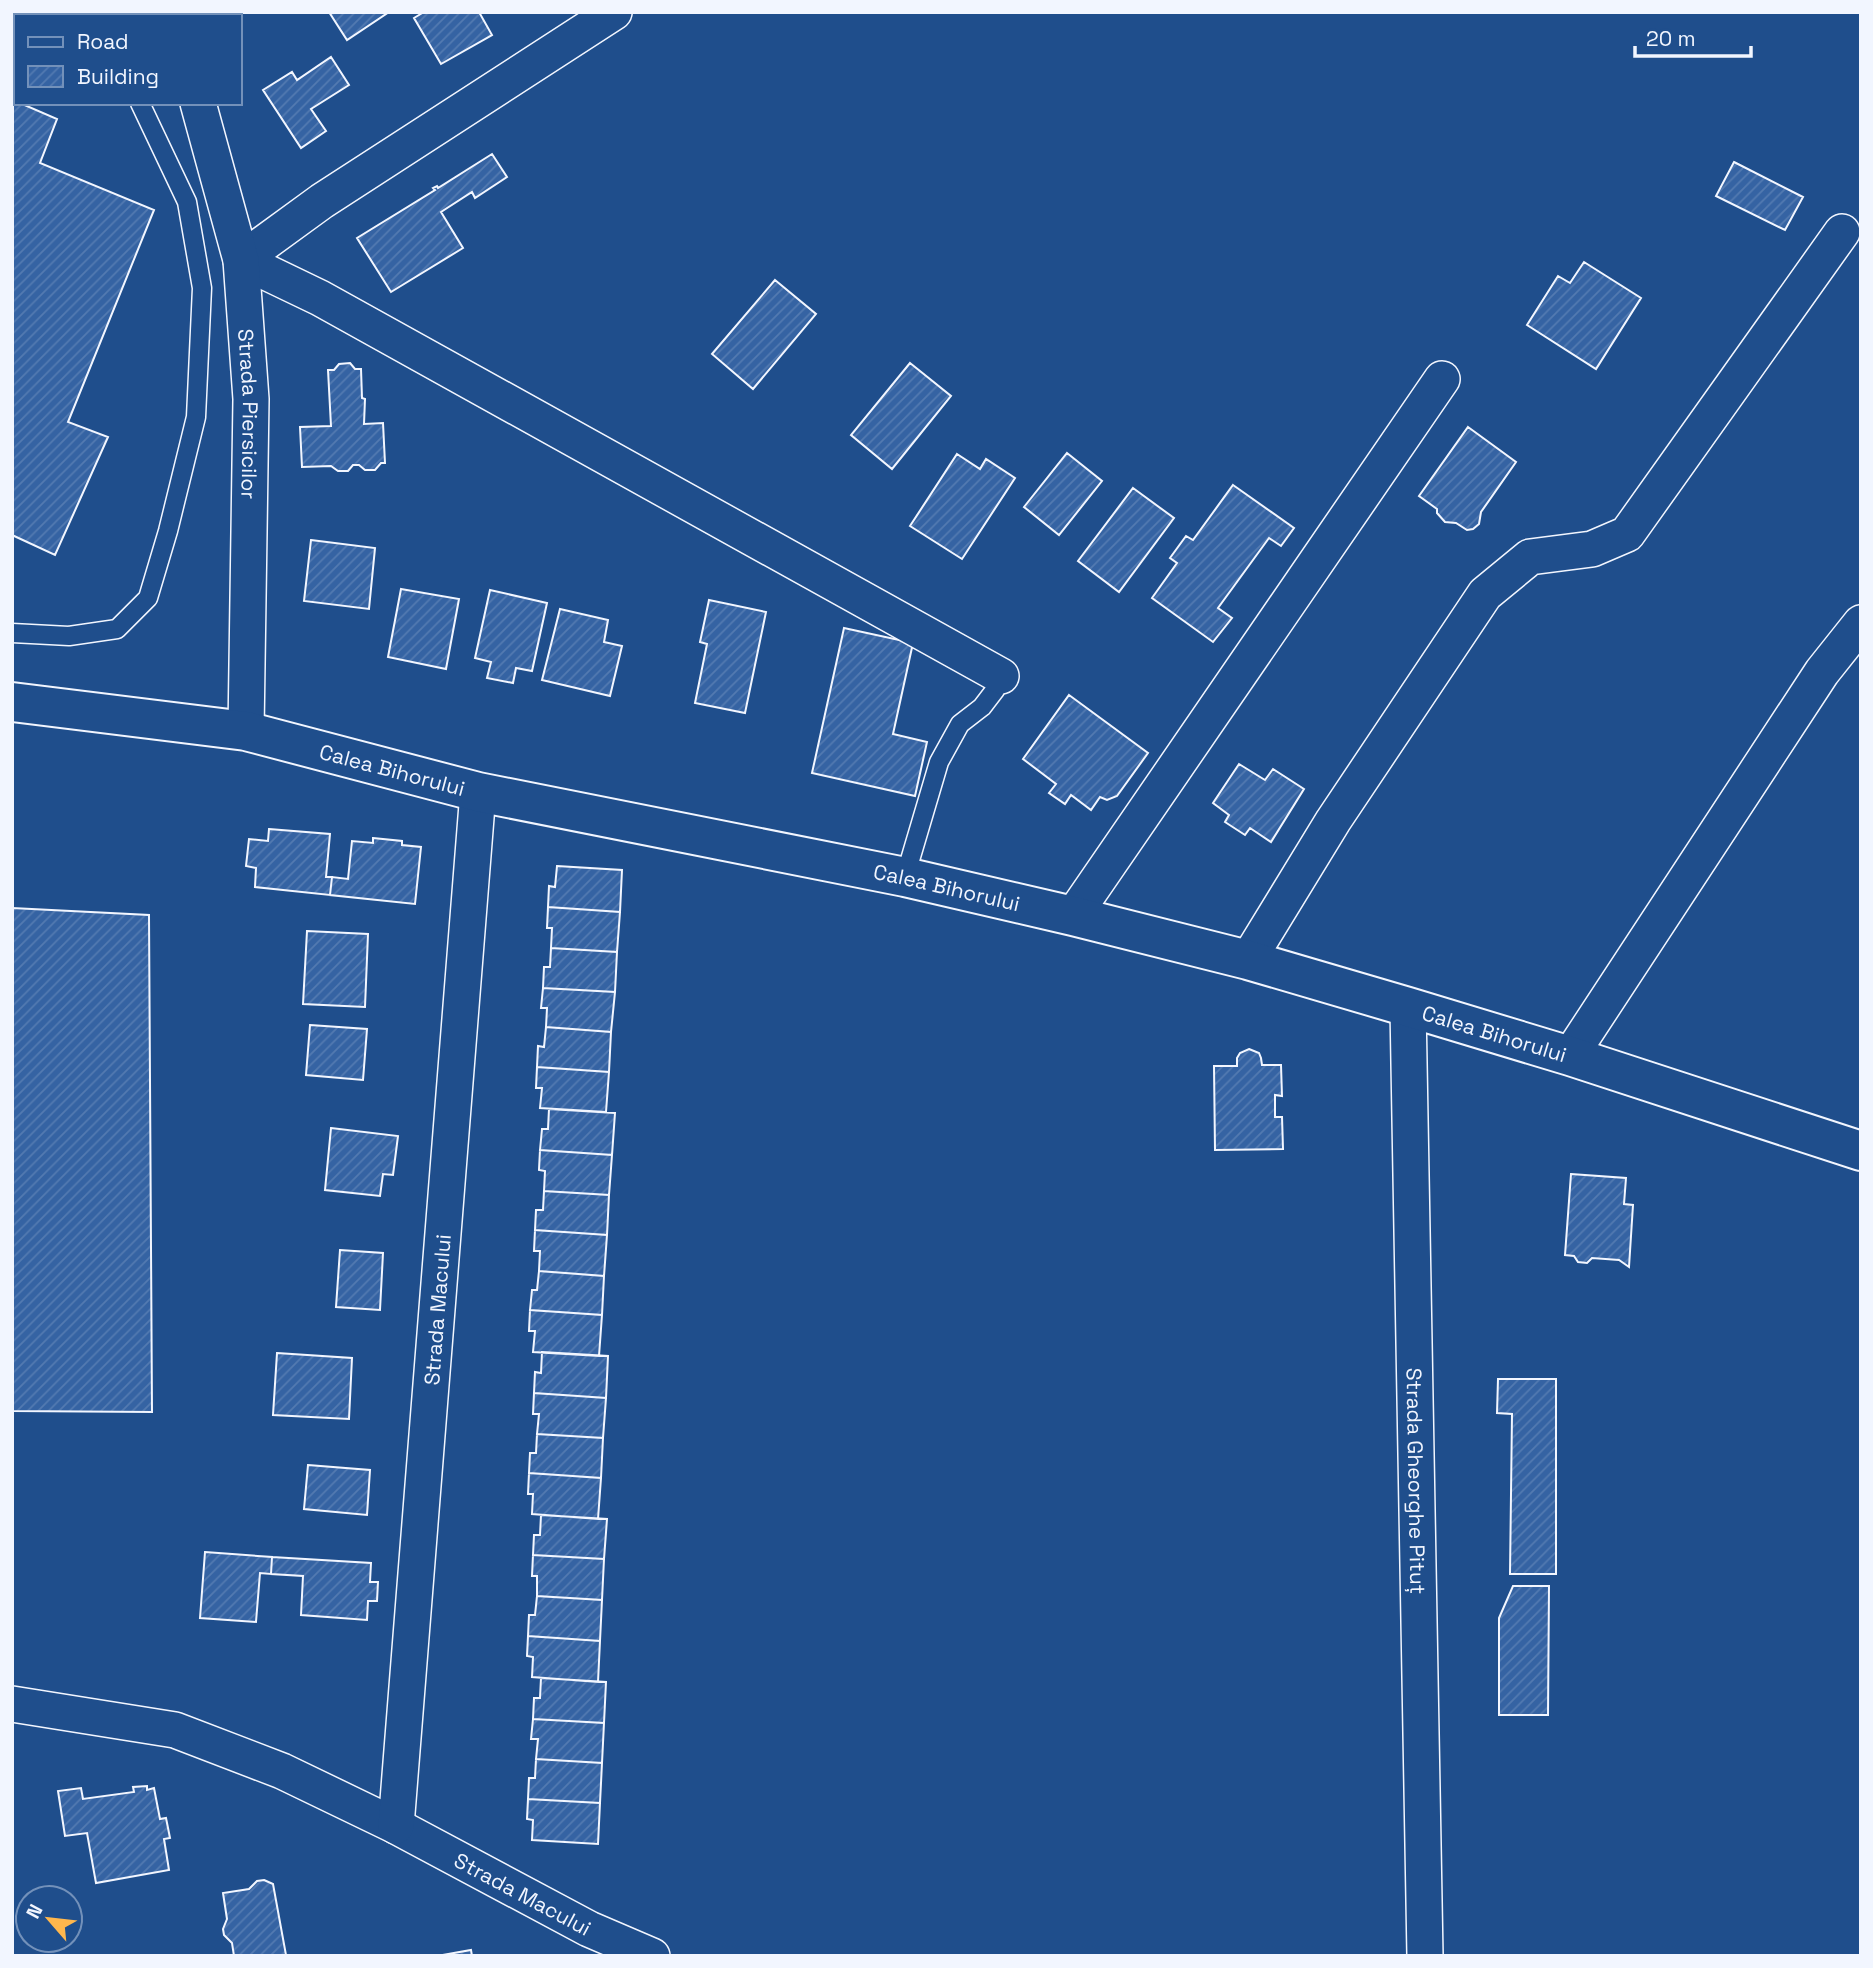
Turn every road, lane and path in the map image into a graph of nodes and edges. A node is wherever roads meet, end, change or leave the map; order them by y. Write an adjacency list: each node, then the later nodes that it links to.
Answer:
1 (614, 12): 5 (street)
2 (141, 105): 8 (lane)
3 (199, 105): 5 (street, Strada Piersicilor)
4 (1842, 232): 15 (street)
5 (241, 260): 9 (street); 11 (street, Strada Piersicilor)
6 (1442, 379): 14 (street)
7 (1861, 623): 17 (street)
8 (12, 633)
9 (1001, 676): 13 (lane)
10 (12, 702): 11 (main road, Calea Bihorului)
11 (246, 731): 12 (main road, Calea Bihorului)
12 (478, 792): 13 (main road, Calea Bihorului); 20 (street, Strada Macului)
13 (905, 877): 14 (main road, Calea Bihorului)
14 (1073, 916): 15 (main road, Calea Bihorului)
15 (1248, 960): 16 (main road, Calea Bihorului)
16 (1408, 1007): 17 (main road, Calea Bihorului); 23 (street, Strada Gheorghe Pituț)
17 (1570, 1056): 18 (main road, Calea Bihorului)
18 (1861, 1151)
19 (12, 1704): 20 (street, Strada Macului)
20 (396, 1826): 21 (street, Strada Macului)
21 (591, 1942): 22 (street, Strada Macului)
22 (652, 1956)
23 (1425, 1956)

